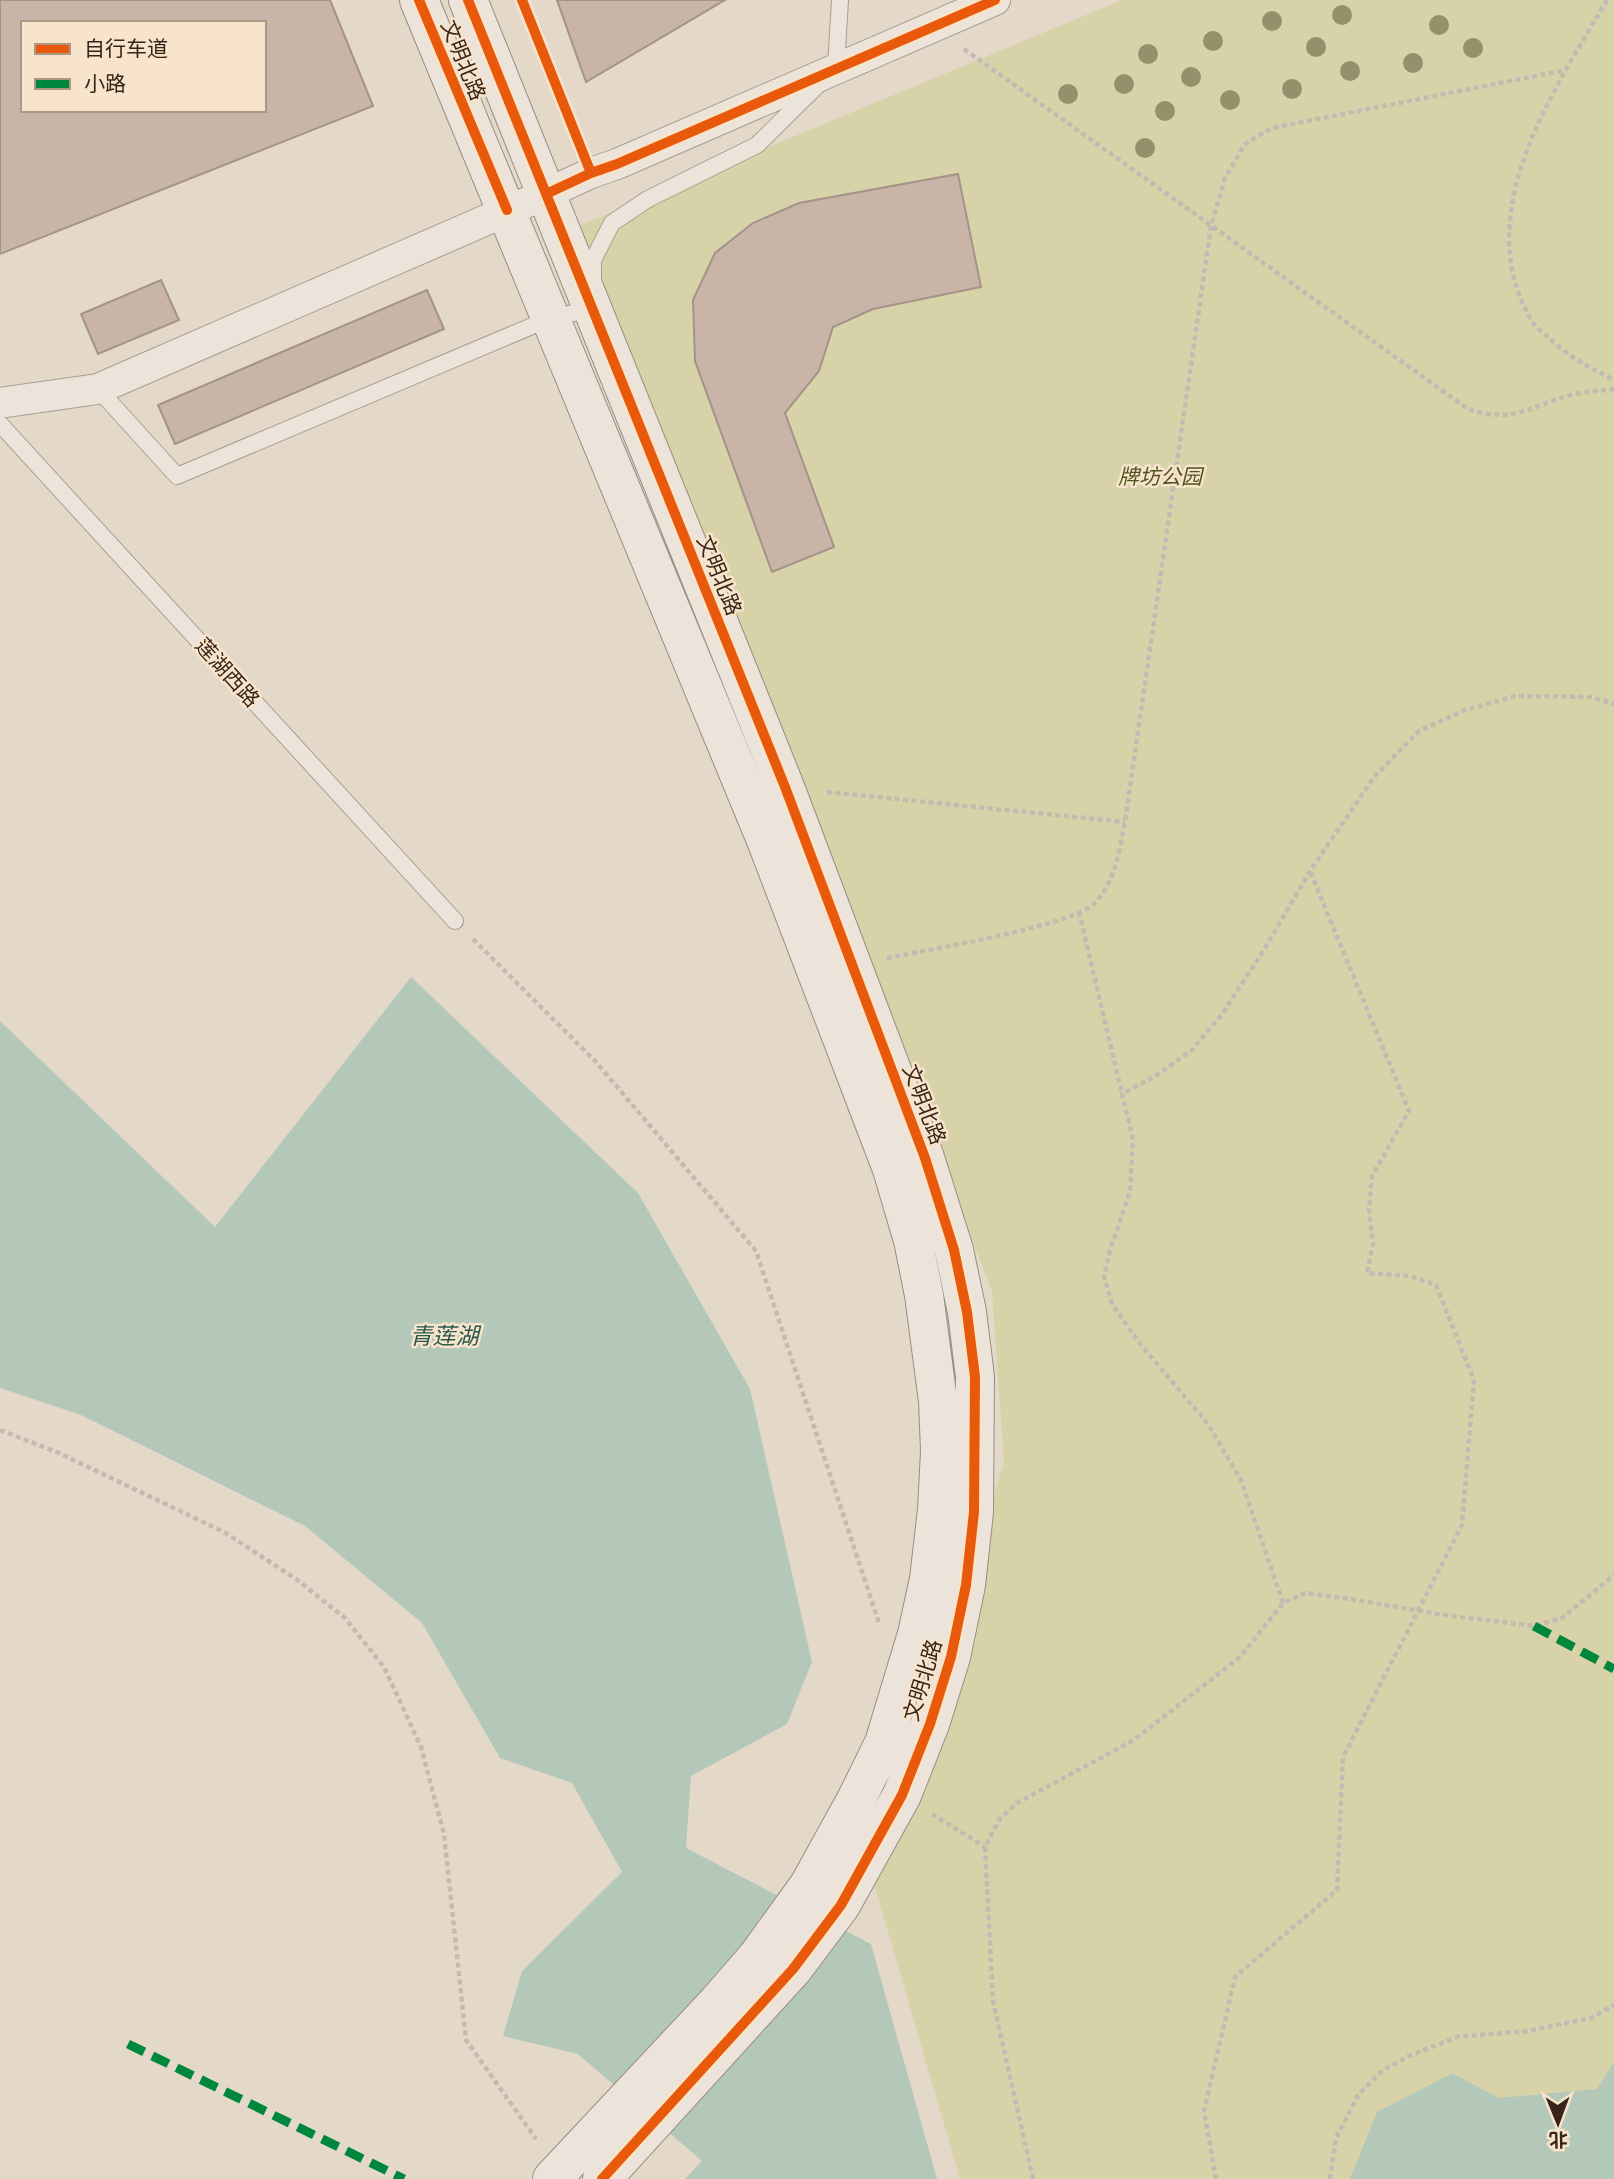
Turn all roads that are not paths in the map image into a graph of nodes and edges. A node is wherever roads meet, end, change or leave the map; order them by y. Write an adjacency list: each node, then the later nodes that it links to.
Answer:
1 (419, 0): 7 (street, 文明北路)
2 (468, 0): 6 (street, 文明北路)
3 (840, 0): 5 (lane)
4 (995, 0): 5 (street)
5 (835, 67): 6 (street); 8 (lane)
6 (546, 194): 7 (street); 8 (street, 文明北路)
7 (507, 211): 9 (street, 文明北路); 10 (street)
8 (592, 309): 9 (lane); 14 (street, 文明北路)
9 (551, 318): 10 (lane); 15 (street, 文明北路)
10 (97, 389): 11 (street)
11 (0, 403)
12 (0, 424): 13 (lane, 莲湖西路)
13 (455, 920)
14 (613, 2168)
15 (555, 2175)

